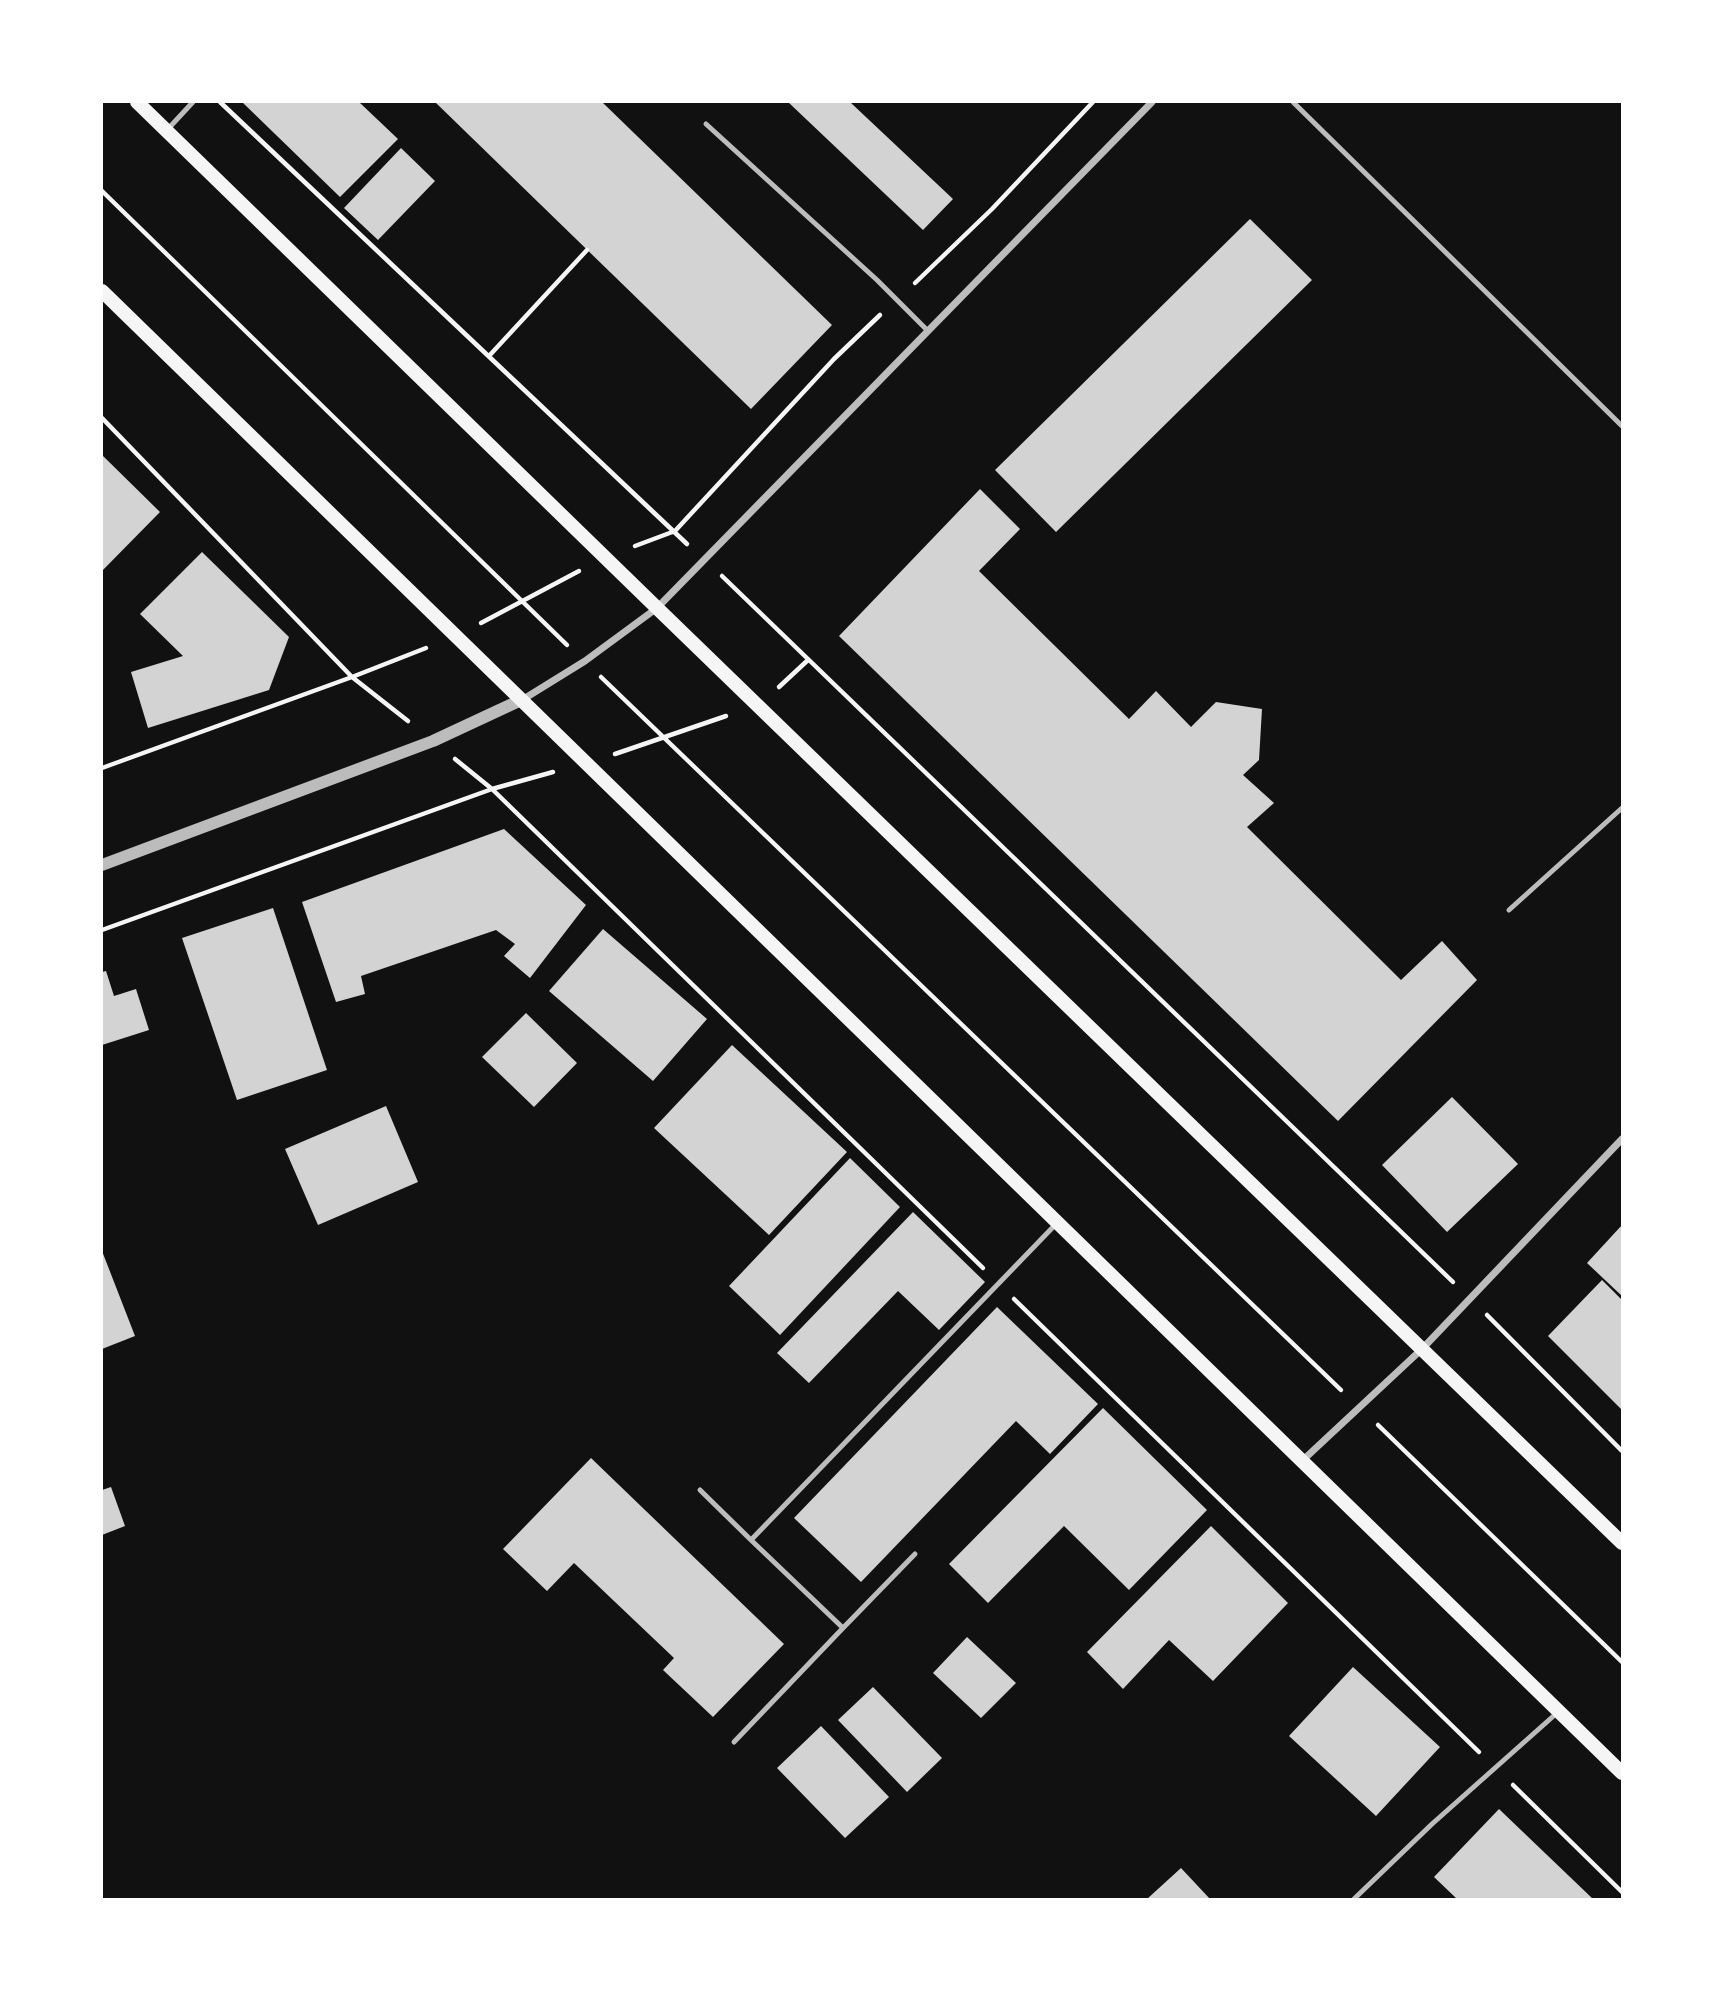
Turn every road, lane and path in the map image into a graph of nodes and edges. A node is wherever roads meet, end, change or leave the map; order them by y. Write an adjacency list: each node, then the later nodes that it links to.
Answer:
1 (137, 102): 7 (main road)
2 (193, 102): 7 (lane)
3 (220, 102): 12 (path)
4 (1152, 102): 11 (street)
5 (1293, 102): 14 (lane)
6 (706, 124): 11 (lane)
7 (166, 130): 16 (main road)
8 (102, 191): 18 (path)
9 (587, 250): 12 (path)
10 (102, 291): 20 (main road)
11 (928, 331): 17 (street)
12 (489, 356): 15 (path)
13 (102, 418): 23 (path)
14 (1622, 426)
15 (675, 531): 16 (path); 17 (path)
16 (604, 558): 18 (path); 19 (main road)
17 (704, 560): 19 (street); 21 (path)
18 (523, 601): 20 (path); 22 (path)
19 (657, 608): 22 (street); 25 (main road)
20 (455, 636): 23 (path); 24 (main road)
21 (808, 660): 25 (path); 37 (path)
22 (585, 661): 24 (street); 26 (path)
23 (352, 677): 28 (path)
24 (521, 700): 27 (main road); 31 (street)
25 (758, 705): 26 (path); 38 (main road)
26 (664, 738): 27 (path); 39 (path)
27 (586, 764): 29 (path); 35 (main road)
28 (102, 768)
29 (492, 789): 33 (path); 36 (path)
30 (1622, 807): 32 (lane)
31 (102, 865)
32 (1508, 910)
33 (102, 930)
34 (1622, 1139): 37 (street)
35 (1057, 1223): 36 (lane); 41 (main road)
36 (999, 1283): 43 (lane); 50 (path)
37 (1470, 1298): 38 (street); 40 (path)
38 (1423, 1348): 39 (street); 44 (main road)
39 (1359, 1408): 41 (street); 47 (path)
40 (1622, 1451)
41 (1303, 1461): 48 (main road)
42 (700, 1490): 43 (lane)
43 (751, 1540): 46 (lane)
44 (1622, 1543)
45 (915, 1554): 46 (lane)
46 (844, 1628): 49 (lane)
47 (1622, 1662)
48 (1559, 1712): 50 (lane); 51 (main road)
49 (734, 1742)
50 (1495, 1768): 52 (path); 53 (lane)
51 (1622, 1773)
52 (1622, 1892)
53 (1354, 1899)

